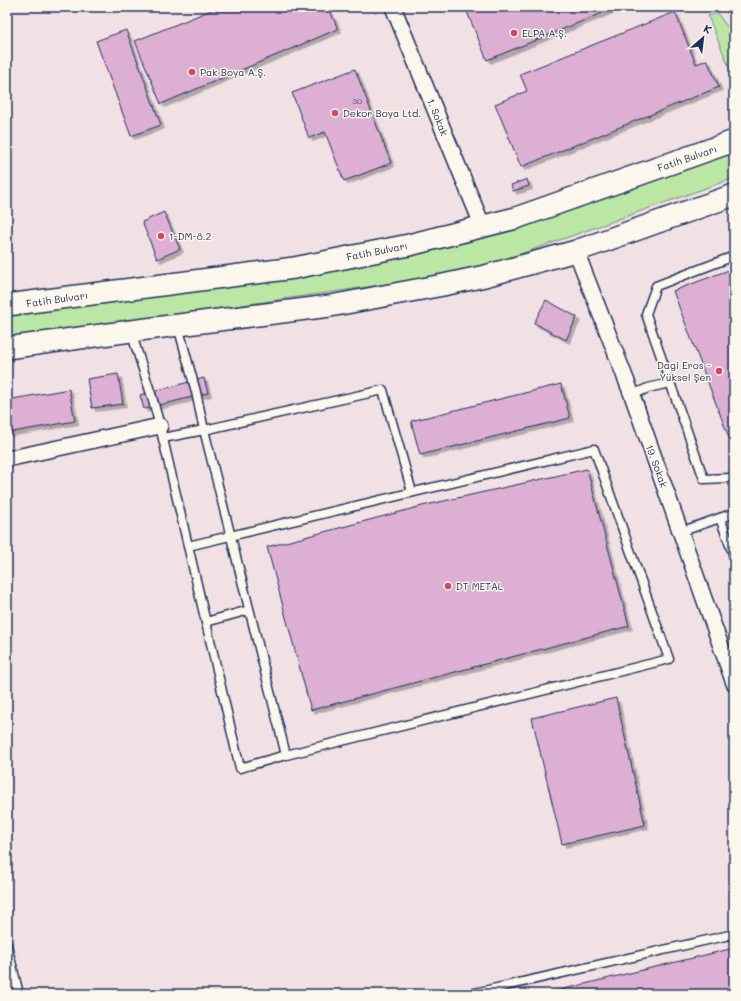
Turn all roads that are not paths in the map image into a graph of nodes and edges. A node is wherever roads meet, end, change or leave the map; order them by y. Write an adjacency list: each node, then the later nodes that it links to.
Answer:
1 (392, 7): 6 (street, 1. Sokak)
2 (730, 7): 3 (lane)
3 (734, 14)
4 (734, 141): 6 (main road, Fatih Bulvarı)
5 (734, 195): 7 (main road)
6 (483, 227): 9 (main road, Fatih Bulvarı)
7 (576, 251): 10 (main road); 14 (street, 19. Sokak)
8 (734, 256): 13 (lane)
9 (7, 305)
10 (178, 325): 11 (main road); 15 (lane)
11 (131, 331): 12 (main road); 16 (lane)
12 (7, 348)
13 (670, 383): 14 (lane); 18 (lane)
14 (632, 395): 22 (street, 19. Sokak)
15 (204, 430): 16 (lane); 19 (lane); 23 (lane)
16 (161, 432): 17 (street); 24 (lane)
17 (7, 459)
18 (734, 476)
19 (412, 492): 23 (lane); 29 (lane)
20 (734, 512): 21 (lane)
21 (720, 518): 22 (lane); 25 (lane)
22 (680, 532): 28 (street, 19. Sokak)
23 (230, 536): 24 (lane); 26 (lane)
24 (188, 546): 27 (lane)
25 (734, 556)
26 (249, 610): 27 (lane); 29 (lane)
27 (206, 622): 29 (lane)
28 (734, 683)
29 (286, 755)
30 (734, 934): 33 (lane)
31 (7, 945): 32 (lane)
32 (19, 994)
33 (470, 994)

